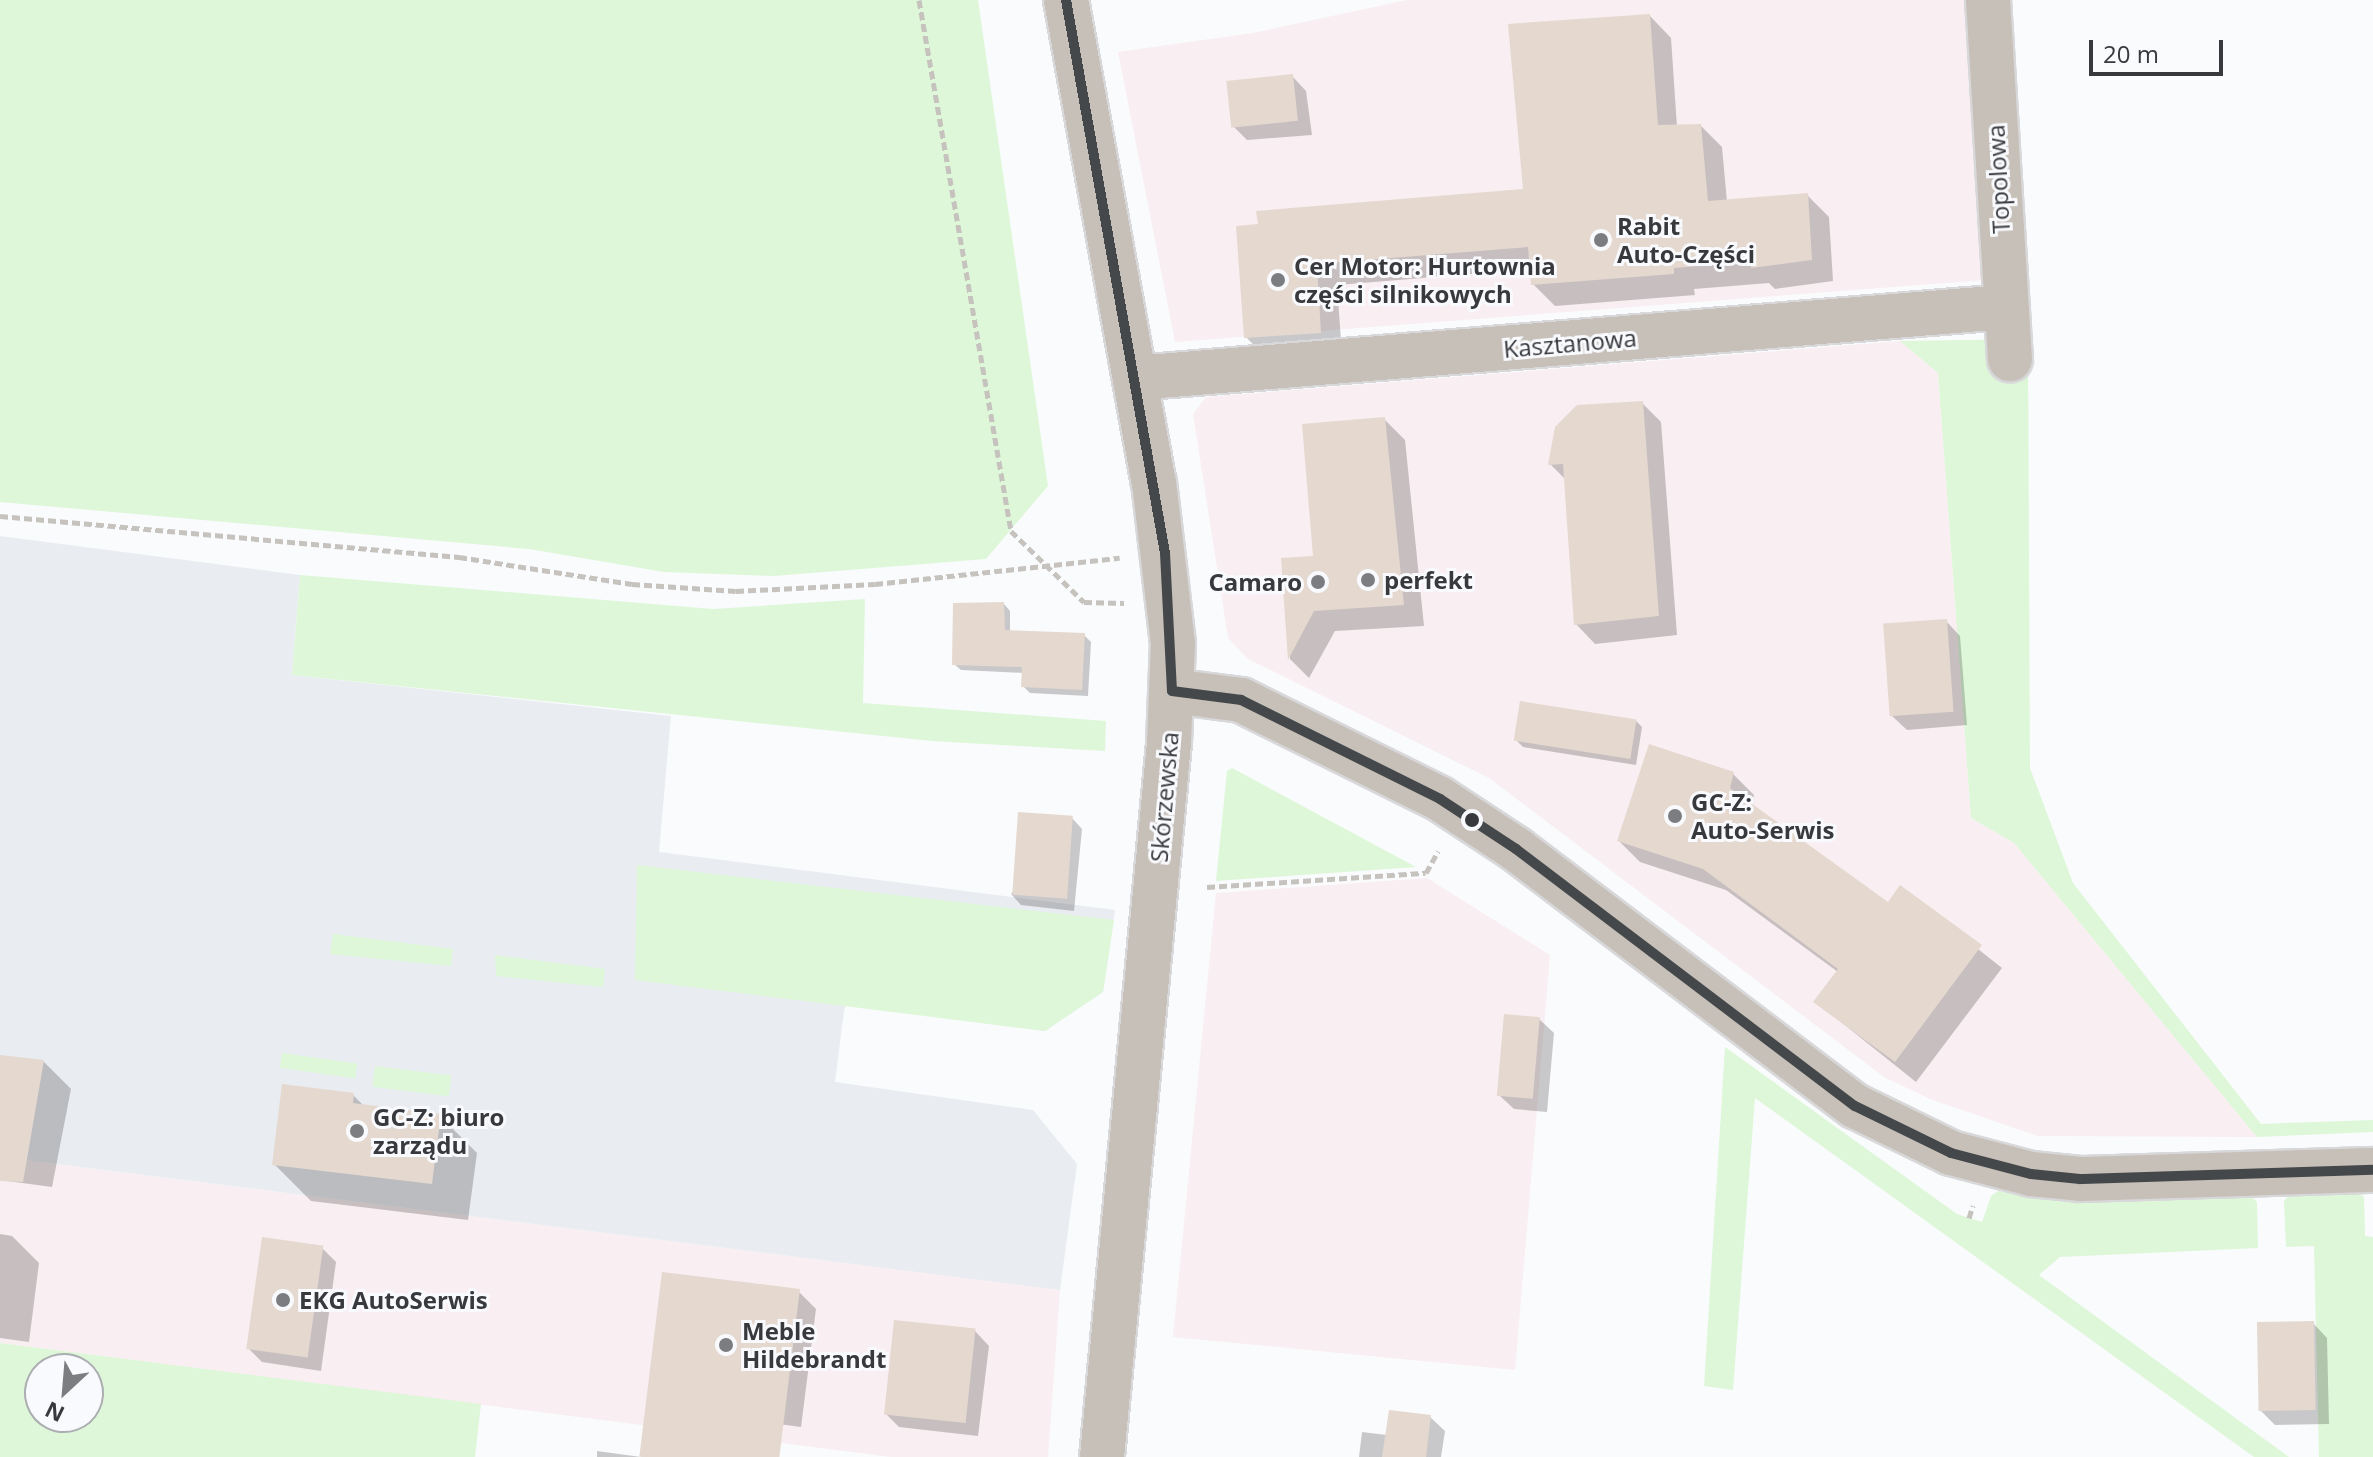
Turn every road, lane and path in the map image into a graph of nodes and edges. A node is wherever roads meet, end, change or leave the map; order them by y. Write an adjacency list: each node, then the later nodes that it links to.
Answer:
1 (919, 0): 9 (path)
2 (1066, 0): 6 (street, Skórzewska)
3 (1988, 0): 4 (street, Topolowa)
4 (2005, 307): 5 (street, Topolowa); 6 (street, Kasztanowa)
5 (2010, 359)
6 (1135, 378): 8 (street, Skórzewska)
7 (0, 516): 9 (path)
8 (1165, 553): 9 (path); 11 (street, Skórzewska)
9 (1051, 566): 10 (path)
10 (1127, 603)
11 (1172, 691): 14 (street); 15 (street, Skórzewska)
12 (1439, 848): 13 (path)
13 (1207, 887)
14 (2373, 1170)
15 (1102, 1457)

